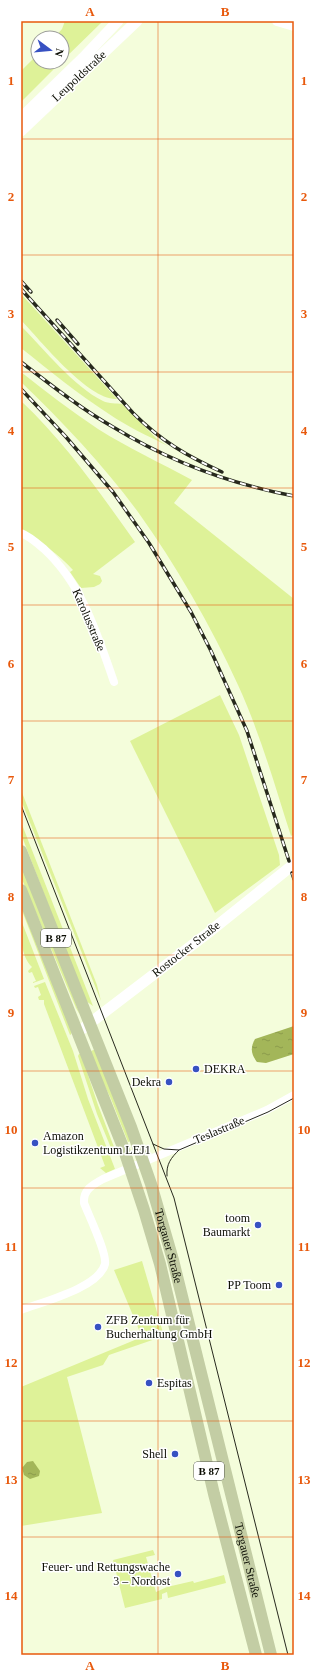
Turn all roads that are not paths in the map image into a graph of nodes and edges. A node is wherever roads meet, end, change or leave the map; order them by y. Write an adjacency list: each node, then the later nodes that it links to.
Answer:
1 (118, 21): 5 (main road, Leupoldstraße)
2 (137, 21): 6 (main road, Leupoldstraße)
3 (277, 21): 4 (street)
4 (294, 26)
5 (21, 118)
6 (21, 131)
7 (21, 533): 8 (street, Karolusstraße)
8 (114, 682)
9 (21, 851): 12 (main road, Torgauer Straße / B 87)
10 (294, 864): 12 (main road, Rostocker Straße)
11 (21, 890): 13 (main road, Torgauer Straße / B 87)
12 (90, 1024): 13 (main road, Rostocker Straße); 15 (main road, Torgauer Straße / B 87)
13 (77, 1034): 16 (main road, Torgauer Straße / B 87)
14 (294, 1095): 15 (street, Teslastraße)
15 (143, 1162): 16 (street, Teslastraße); 19 (main road, Torgauer Straße / B 87)
16 (130, 1168): 17 (street, Teslastraße); 18 (main road, Torgauer Straße / B 87)
17 (21, 1310)
18 (256, 1655)
19 (271, 1655)

